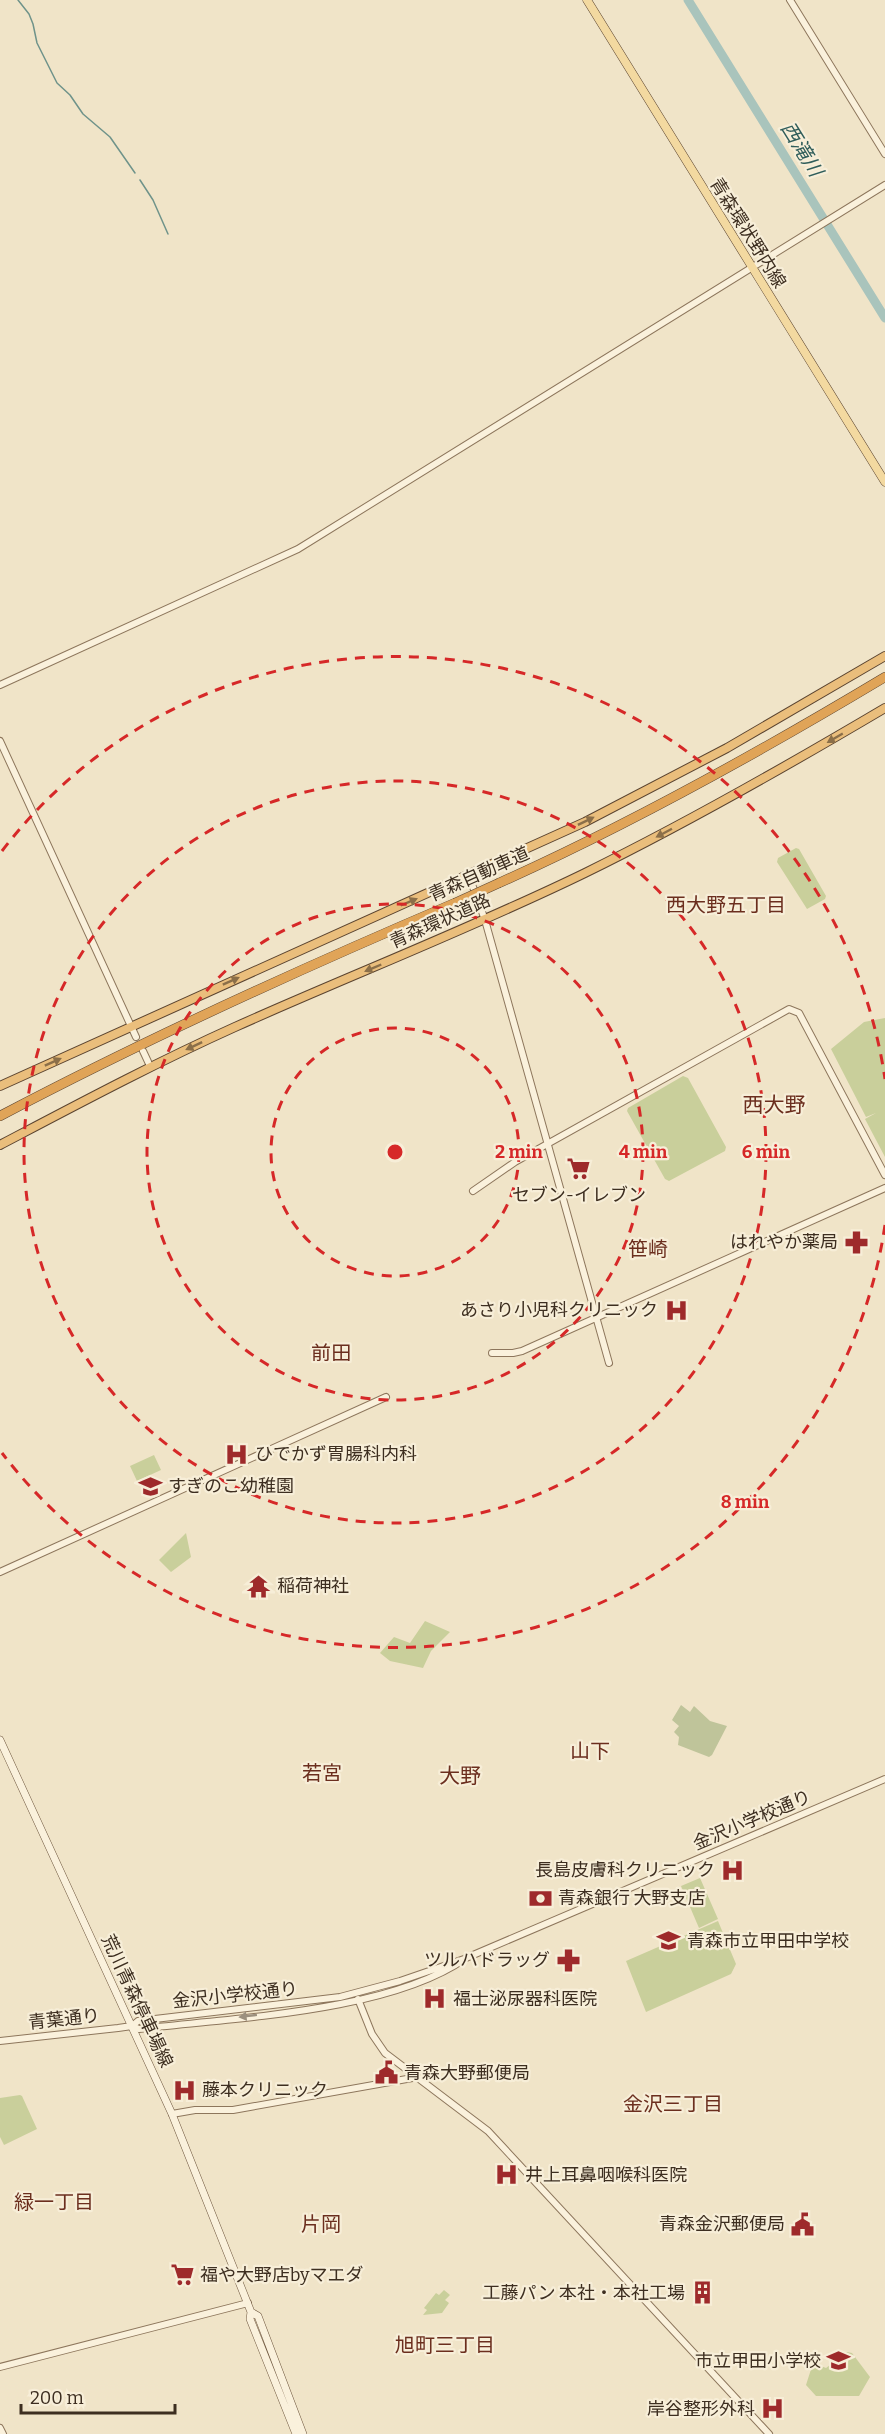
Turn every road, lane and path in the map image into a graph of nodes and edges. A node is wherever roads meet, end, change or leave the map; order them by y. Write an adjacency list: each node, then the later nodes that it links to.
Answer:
1 (587, 0): 5 (main road, 青森環状野内線)
2 (790, 0): 3 (street)
3 (885, 154)
4 (885, 185): 5 (street)
5 (752, 268): 6 (main road, 青森環状野内線); 9 (street)
6 (885, 482)
7 (885, 656): 12 (highway, 青森環状道路, one-way to 7)
8 (885, 677): 18 (highway, 青森自動車道, bridge)
9 (0, 685)
10 (885, 708): 13 (highway, 青森環状道路, one-way to 13)
11 (0, 741): 14 (street)
12 (469, 876): 13 (street); 14 (highway, 青森環状道路, one-way to 12)
13 (485, 920): 17 (highway, 青森環状道路, one-way to 17); 22 (street)
14 (131, 1027): 15 (street); 19 (highway, 青森環状道路, one-way to 14)
15 (136, 1037)
16 (142, 1051): 17 (street)
17 (150, 1066): 23 (highway, 青森環状道路)
18 (74, 1077): 20 (highway, 青森自動車道); 21 (highway, 青森自動車道)
19 (0, 1086)
20 (0, 1111)
21 (0, 1116)
22 (549, 1144): 24 (street); 26 (street); 27 (street)
23 (0, 1145)
24 (885, 1176)
25 (885, 1188): 27 (street)
26 (473, 1191)
27 (597, 1317): 28 (street); 29 (street)
28 (492, 1353)
29 (609, 1363)
30 (386, 1397): 31 (street)
31 (0, 1572)
32 (0, 1740): 36 (main road, 荒川青森停車場線)
33 (885, 1779): 34 (street, 金沢小学校通り)
34 (464, 1959): 35 (street, 金沢小学校通り); 36 (street, 金沢小学校通り)
35 (358, 2000): 36 (street, 金沢小学校通り, one-way to 36); 38 (street)
36 (132, 2026): 37 (street, 青葉通り); 39 (main road, 荒川青森停車場線)
37 (0, 2041)
38 (418, 2077): 39 (street); 47 (street)
39 (172, 2114): 40 (main road, 荒川青森停車場線)
40 (248, 2303): 41 (main road, 荒川青森停車場線); 42 (street)
41 (251, 2312): 45 (main road, 荒川青森停車場線); 46 (main road, 荒川青森停車場線)
42 (0, 2367)
43 (0, 2428): 44 (street)
44 (3, 2434)
45 (296, 2434)
46 (303, 2434)
47 (769, 2434)

